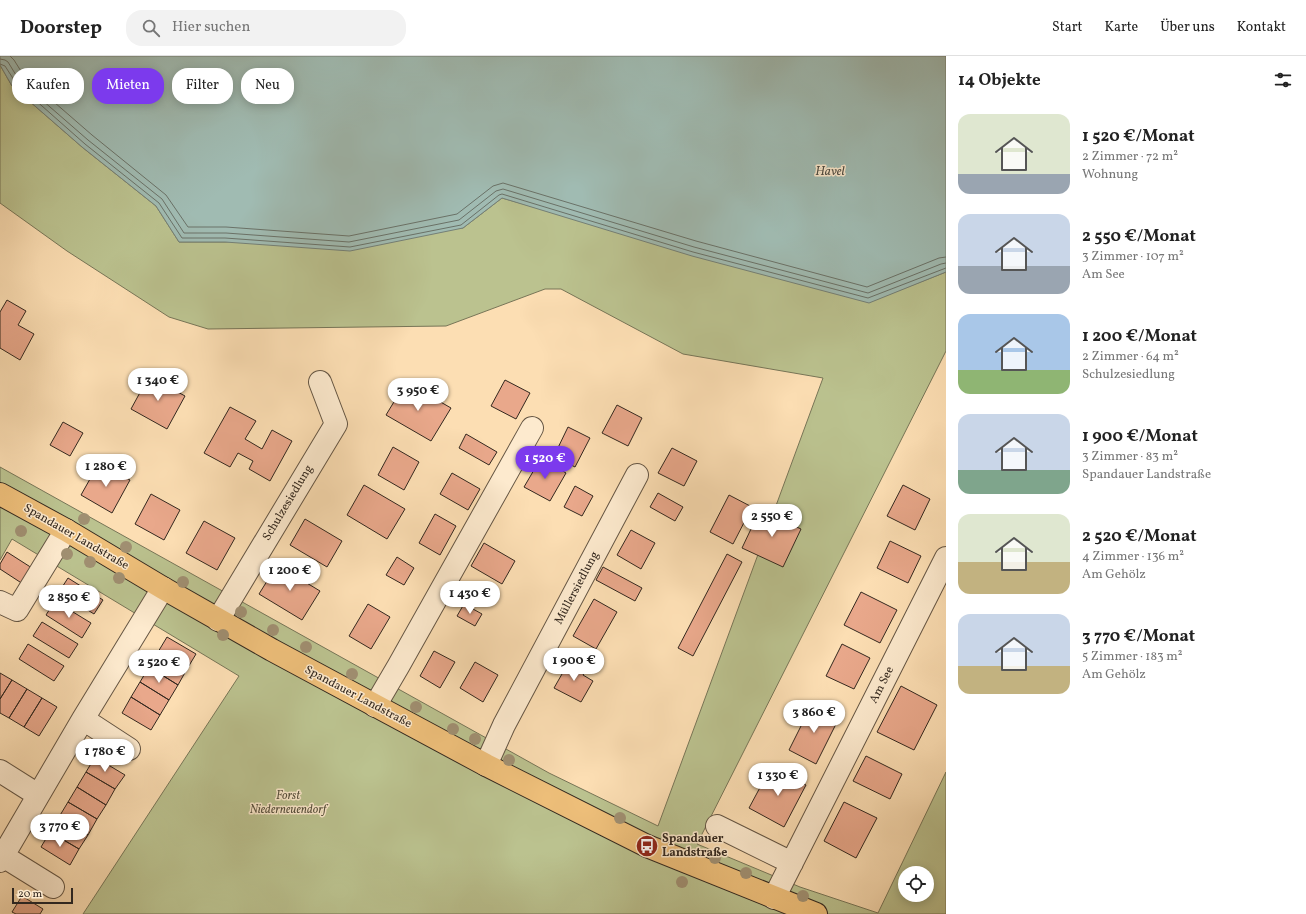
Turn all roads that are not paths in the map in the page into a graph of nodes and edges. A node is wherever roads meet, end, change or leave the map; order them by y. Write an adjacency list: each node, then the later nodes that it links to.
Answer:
1 (320, 382): 9 (street, Schulzesiedlung)
2 (532, 428): 10 (street)
3 (637, 475): 13 (street, Müllersiedlung)
4 (0, 494): 5 (main road, Spandauer Landstraße)
5 (66, 530): 7 (main road, Spandauer Landstraße); 8 (street)
6 (946, 558): 18 (street, Am See)
7 (163, 588): 9 (main road, Spandauer Landstraße); 11 (street)
8 (0, 602)
9 (218, 620): 10 (main road, Spandauer Landstraße)
10 (375, 706): 13 (main road, Spandauer Landstraße)
11 (83, 719): 12 (street); 15 (street)
12 (130, 749)
13 (486, 765): 20 (main road, Spandauer Landstraße)
14 (0, 772): 15 (street)
15 (38, 795): 17 (street)
16 (717, 826): 18 (street)
17 (2, 859): 19 (street)
18 (792, 863): 20 (street, Am See)
19 (53, 887)
20 (774, 898): 21 (main road, Spandauer Landstraße)
21 (816, 914)

